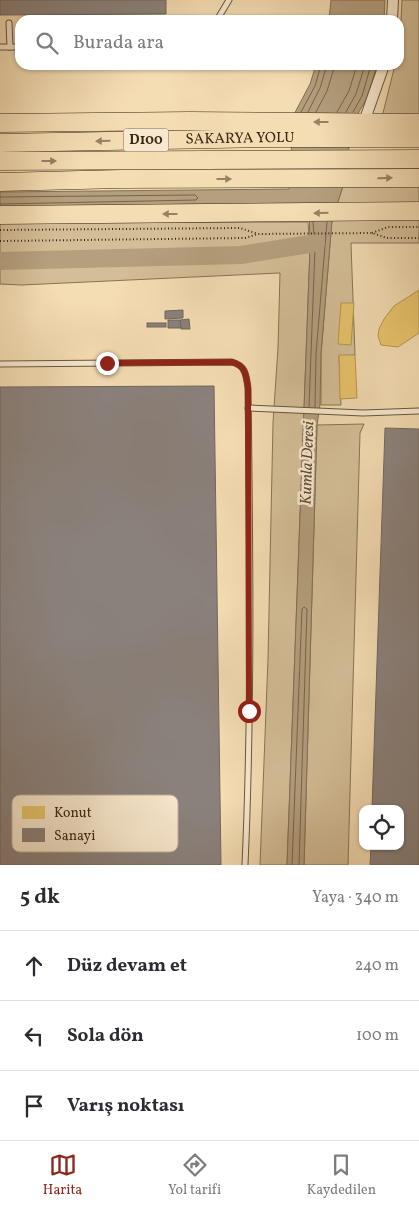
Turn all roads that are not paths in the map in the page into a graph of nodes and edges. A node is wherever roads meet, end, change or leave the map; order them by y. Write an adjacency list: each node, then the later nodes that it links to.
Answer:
1 (230, 0): 3 (lane)
2 (393, 0): 4 (street)
3 (220, 15)
4 (392, 15)
5 (9, 23): 7 (lane)
6 (0, 47): 7 (lane)
7 (10, 47): 8 (lane)
8 (15, 47)
9 (382, 70): 13 (street)
10 (113, 122): 11 (highway); 14 (highway); 15 (highway)
11 (0, 123)
12 (419, 123): 13 (highway)
13 (356, 127): 14 (highway, SAKARYA YOLU / D100, one-way to 14); 16 (highway, SAKARYA YOLU / D100)
14 (291, 130): 15 (highway, SAKARYA YOLU / D100)
15 (274, 138): 17 (highway, SAKARYA YOLU / D100, one-way to 17)
16 (419, 138)
17 (0, 143)
18 (419, 159): 19 (highway, D100)
19 (258, 160): 20 (highway, D100, one-way to 19); 22 (highway)
20 (0, 161)
21 (419, 178): 22 (highway, one-way to 21)
22 (121, 179): 23 (highway)
23 (0, 182)
24 (419, 211): 25 (highway, one-way to 25)
25 (0, 215)
26 (0, 364): 27 (lane)
27 (248, 408): 28 (lane); 29 (lane)
28 (419, 411)
29 (244, 865)

